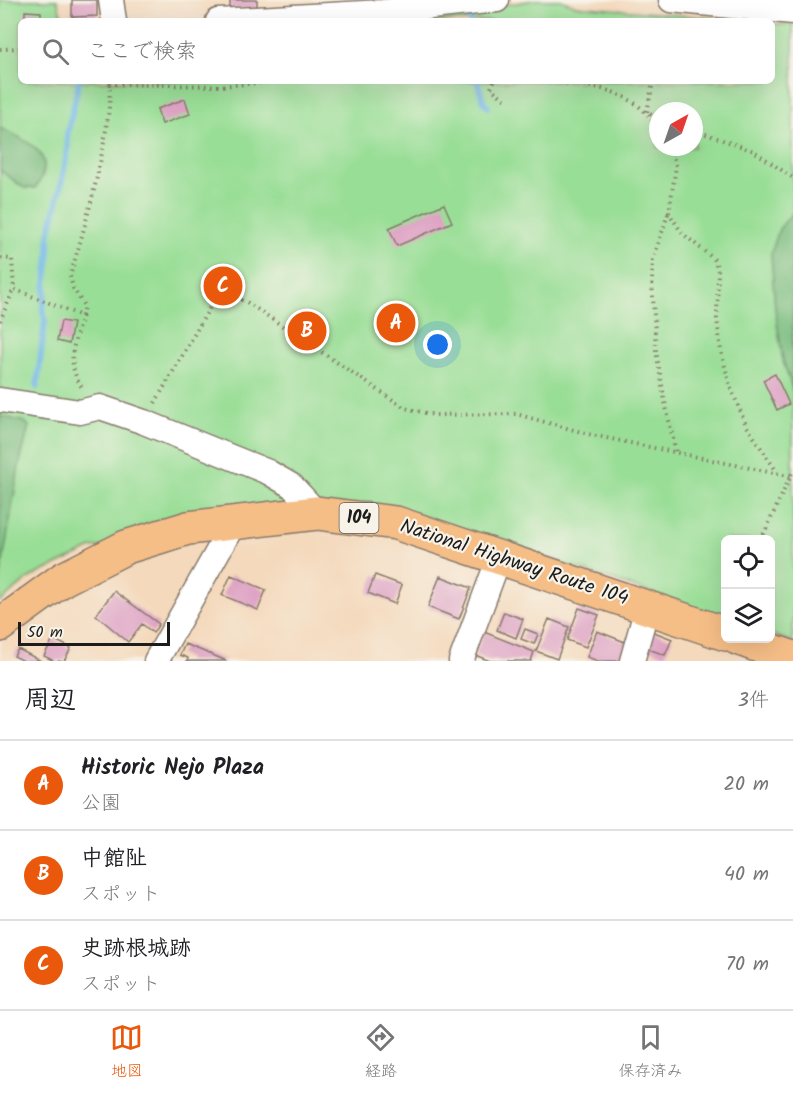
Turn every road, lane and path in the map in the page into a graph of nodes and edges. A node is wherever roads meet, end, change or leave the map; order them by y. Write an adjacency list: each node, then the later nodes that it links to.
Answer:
1 (111, 0): 7 (street)
2 (497, 0): 4 (street)
3 (670, 0): 6 (street)
4 (468, 2): 5 (street)
5 (267, 9): 8 (street)
6 (793, 12)
7 (114, 18)
8 (230, 18)
9 (18, 48): 10 (path)
10 (0, 49)
11 (109, 84): 26 (path)
12 (164, 84): 13 (path)
13 (246, 84)
14 (493, 84): 17 (path)
15 (575, 84): 18 (path)
16 (652, 84): 18 (path)
17 (508, 102)
18 (647, 113): 19 (path)
19 (649, 116)
20 (703, 133): 22 (path)
21 (673, 156): 23 (path)
22 (793, 178)
23 (669, 213): 31 (path); 33 (path)
24 (1, 258): 25 (path)
25 (14, 289): 26 (path); 27 (path)
26 (82, 316): 29 (path)
27 (0, 321)
28 (0, 400): 29 (street)
29 (100, 407): 30 (street)
30 (144, 422): 31 (path); 35 (street)
31 (676, 453): 33 (path)
32 (793, 471): 34 (path)
33 (777, 473): 34 (path)
34 (791, 476): 37 (path)
35 (317, 513): 36 (highway, National Highway Route 104 / 104); 38 (highway, National Highway Route 104 / 104)
36 (235, 521): 40 (highway, National Highway Route 104 / 104); 44 (street)
37 (763, 535)
38 (499, 558): 39 (highway, National Highway Route 104 / 104); 45 (street)
39 (647, 608): 41 (highway, National Highway Route 104 / 104); 46 (street)
40 (0, 625)
41 (721, 632)
42 (749, 643): 43 (highway)
43 (793, 658)
44 (156, 661)
45 (461, 661)
46 (632, 661)

